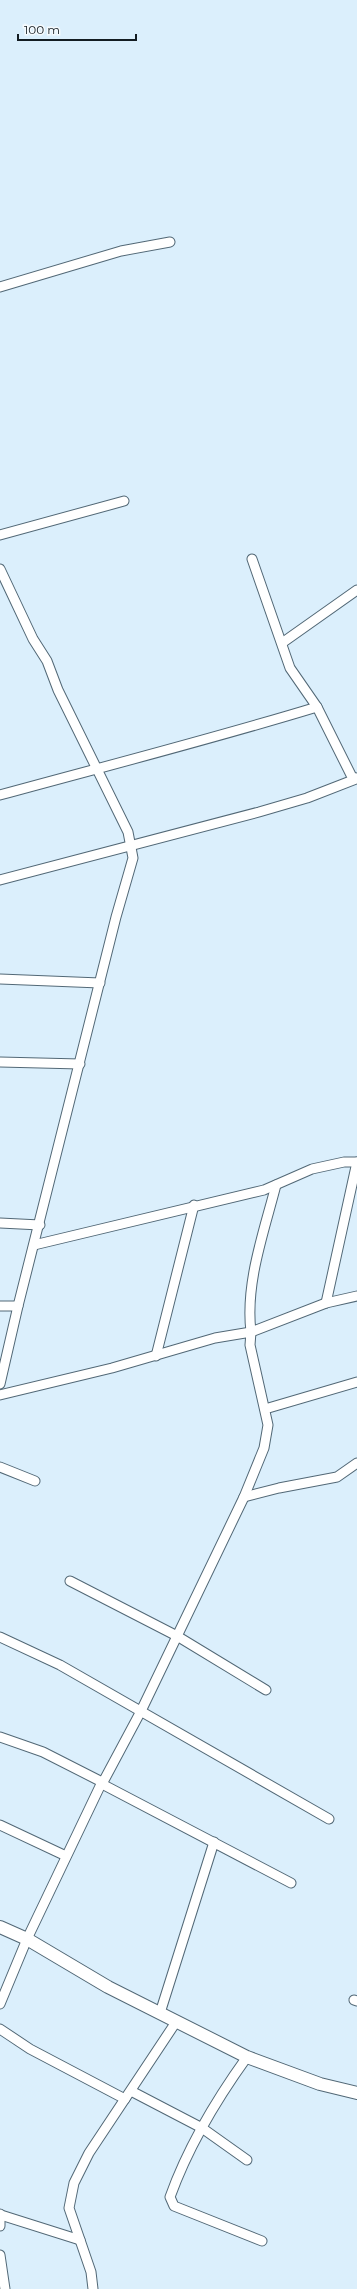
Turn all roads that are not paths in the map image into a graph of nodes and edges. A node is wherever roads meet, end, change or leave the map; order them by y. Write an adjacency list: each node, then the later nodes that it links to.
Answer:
1 (170, 242): 2 (street)
2 (0, 287)
3 (124, 501): 4 (street)
4 (0, 535)
5 (252, 559): 8 (street)
6 (0, 569): 10 (street)
7 (357, 590): 8 (street)
8 (282, 643): 9 (street)
9 (316, 707): 10 (street); 11 (street)
10 (96, 767): 12 (street); 13 (street)
11 (357, 778): 13 (street)
12 (0, 795)
13 (132, 846): 14 (street); 16 (street)
14 (0, 880)
15 (0, 979): 16 (street)
16 (100, 983): 18 (street)
17 (0, 1062): 18 (street)
18 (80, 1064): 23 (street)
19 (357, 1162): 20 (street); 26 (street)
20 (276, 1185): 21 (street); 29 (street)
21 (194, 1205): 24 (street); 30 (street)
22 (0, 1223): 23 (street)
23 (40, 1225): 24 (street)
24 (34, 1245): 28 (street)
25 (357, 1296): 26 (street)
26 (326, 1303): 29 (street)
27 (0, 1306): 28 (street)
28 (18, 1306): 32 (street)
29 (251, 1332): 30 (street); 34 (street)
30 (156, 1356): 33 (street)
31 (357, 1382): 34 (street)
32 (0, 1384)
33 (0, 1395)
34 (265, 1409): 38 (street)
35 (357, 1463): 38 (street)
36 (0, 1467): 37 (street)
37 (35, 1481)
38 (244, 1497): 40 (street)
39 (70, 1581): 40 (street)
40 (177, 1636): 42 (street); 43 (street)
41 (0, 1638): 43 (street)
42 (266, 1690)
43 (141, 1711): 45 (street); 46 (street)
44 (0, 1736): 45 (street)
45 (102, 1783): 48 (street); 49 (street)
46 (329, 1819)
47 (0, 1825): 49 (street)
48 (214, 1842): 50 (street); 54 (street)
49 (66, 1856): 52 (street)
50 (291, 1883)
51 (0, 1927): 52 (street)
52 (27, 1939): 53 (street); 54 (street)
53 (0, 2004)
54 (160, 2013): 55 (street)
55 (176, 2022): 57 (street); 58 (street)
56 (0, 2029): 60 (street)
57 (247, 2057): 59 (street); 61 (street)
58 (131, 2091): 60 (street); 61 (street)
59 (357, 2093)
60 (125, 2099): 65 (street)
61 (202, 2128): 62 (street); 66 (street)
62 (247, 2160)
63 (1, 2214): 64 (street); 65 (street)
64 (0, 2226)
65 (80, 2240): 69 (street)
66 (262, 2241)
67 (0, 2255): 68 (street)
68 (5, 2289)
69 (93, 2289)

